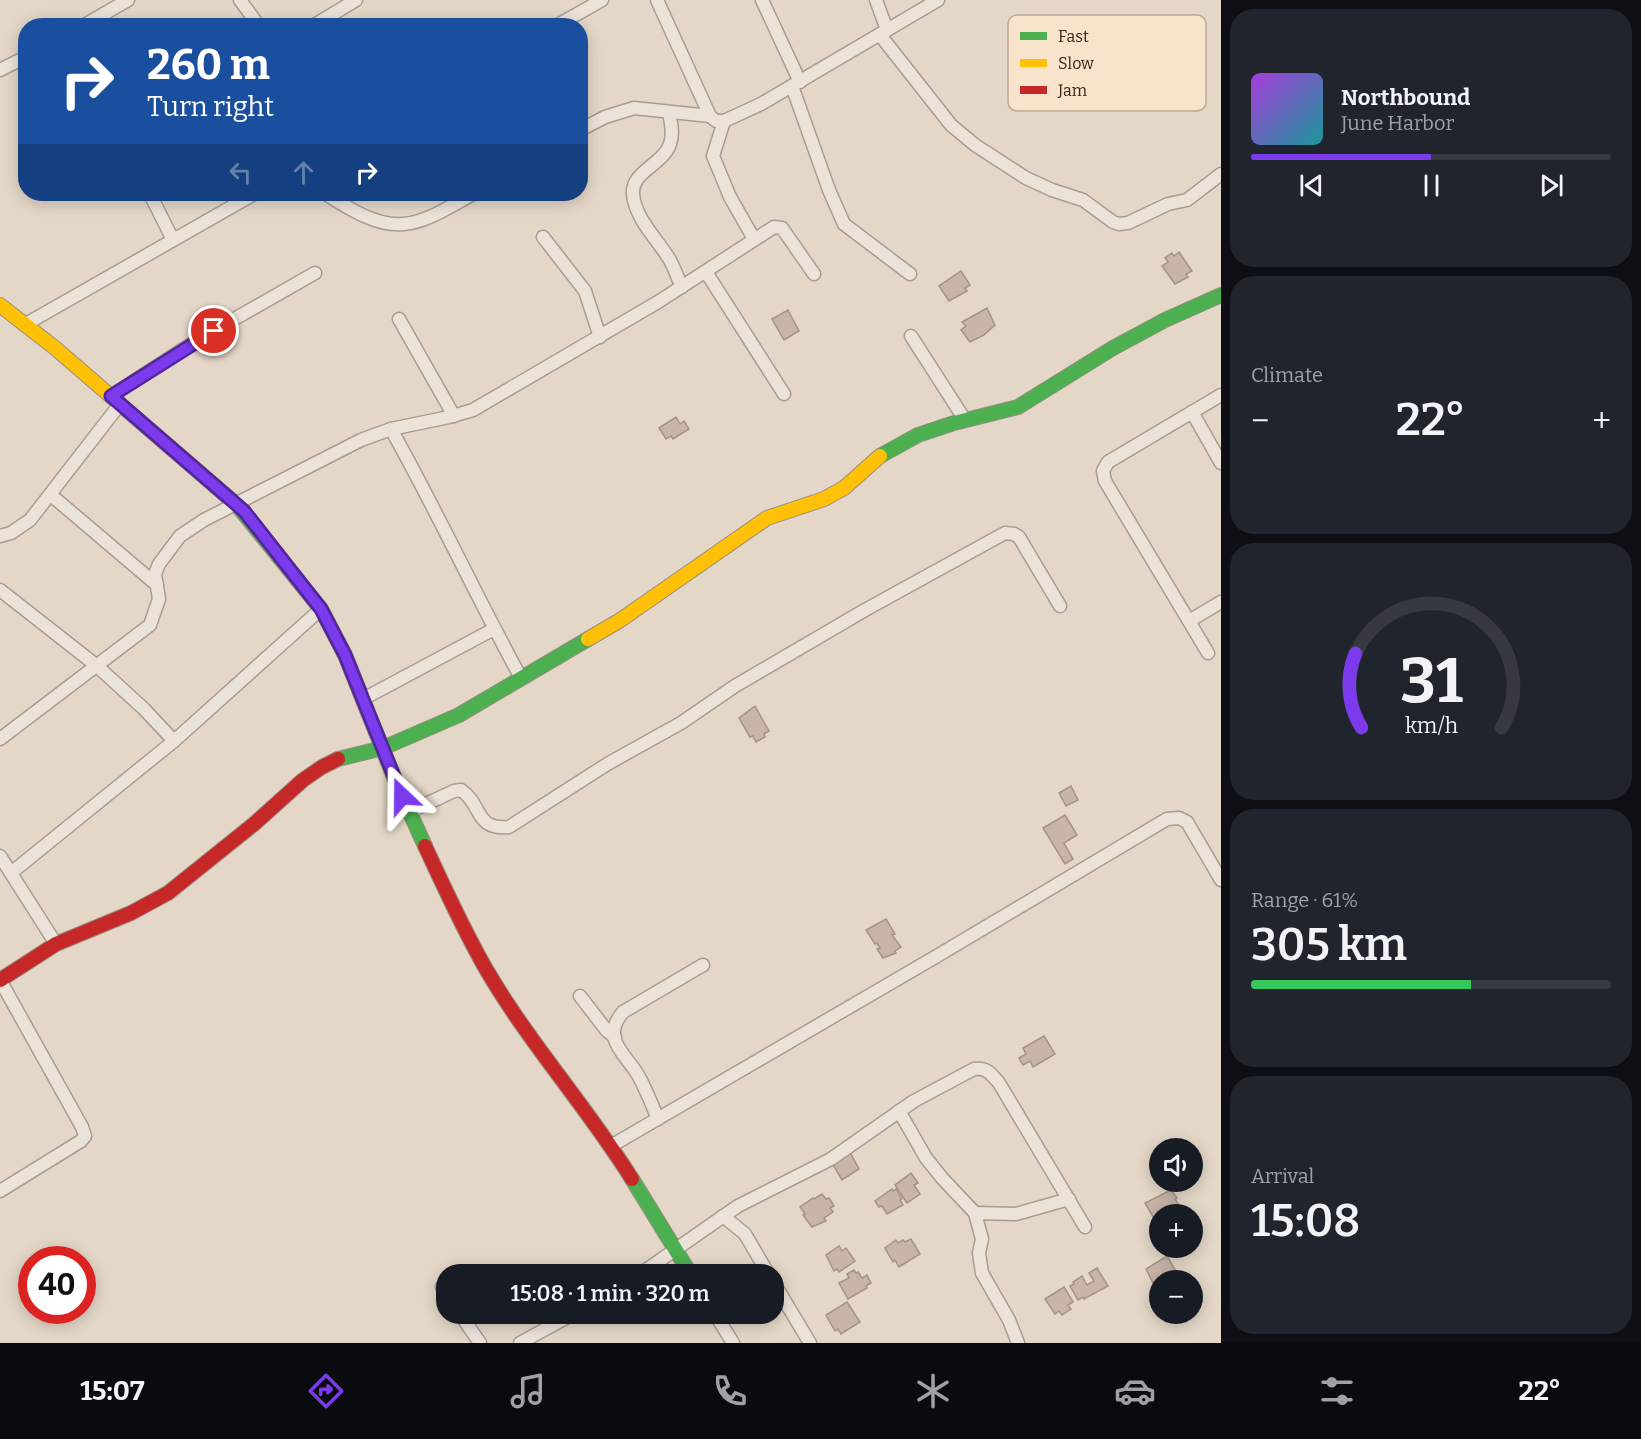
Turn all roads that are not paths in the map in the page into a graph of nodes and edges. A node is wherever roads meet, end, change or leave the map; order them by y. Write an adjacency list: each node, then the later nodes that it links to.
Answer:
1 (128, 0): 9 (street)
2 (240, 0): 10 (street)
3 (356, 0): 11 (street)
4 (602, 0): 12 (street)
5 (657, 0): 18 (street)
6 (762, 0): 16 (street)
7 (876, 0): 13 (street)
8 (938, 0): 13 (street)
9 (97, 18)
10 (253, 18)
11 (326, 18)
12 (570, 18)
13 (883, 32): 16 (street); 21 (street)
14 (18, 61): 15 (street)
15 (0, 70)
16 (796, 84): 19 (street); 32 (street)
17 (669, 113): 18 (street); 20 (street); 33 (street)
18 (710, 116): 19 (street)
19 (724, 121): 27 (street)
20 (588, 126)
21 (1221, 174)
22 (154, 201): 28 (street)
23 (242, 201): 28 (street)
24 (337, 201): 25 (street)
25 (459, 201)
26 (543, 237): 39 (street)
27 (754, 239): 29 (street); 31 (street)
28 (173, 240): 37 (street)
29 (706, 272): 33 (street); 40 (street)
30 (315, 273): 42 (street)
31 (814, 274)
32 (910, 274)
33 (682, 287): 39 (street)
34 (1221, 295): 45 (street)
35 (0, 305): 37 (street)
36 (399, 320): 44 (street)
37 (26, 324): 42 (street)
38 (911, 336): 45 (street)
39 (600, 337): 44 (street)
40 (784, 394)
41 (1221, 395): 43 (street)
42 (116, 400): 48 (street); 49 (street)
43 (1192, 412): 47 (street); 56 (street)
44 (454, 416): 46 (street)
45 (965, 420): 60 (street)
46 (391, 429): 49 (street); 57 (street)
47 (1221, 463)
48 (51, 495): 50 (street); 51 (street)
49 (236, 504): 51 (street); 55 (street)
50 (0, 536)
51 (157, 585): 59 (street)
52 (0, 590): 59 (street)
53 (1221, 602): 56 (street)
54 (1060, 606): 65 (street)
55 (321, 609): 61 (street); 63 (street)
56 (1189, 621): 58 (street)
57 (494, 629): 60 (street); 61 (street)
58 (1208, 653)
59 (97, 666): 62 (street); 63 (street)
60 (521, 678): 64 (street)
61 (363, 699): 64 (street)
62 (0, 739)
63 (174, 741): 67 (street)
64 (383, 748): 65 (street); 69 (street)
65 (410, 812): 76 (street)
66 (0, 856): 67 (street)
67 (11, 873): 69 (street)
68 (1221, 880): 75 (street)
69 (56, 944): 71 (street)
70 (703, 965): 73 (street)
71 (0, 980): 77 (street)
72 (580, 996): 73 (street)
73 (615, 1037): 75 (street)
74 (899, 1111): 78 (street); 79 (street); 80 (street)
75 (658, 1119): 76 (street)
76 (611, 1146): 82 (street)
77 (0, 1191)
78 (1069, 1199): 79 (street); 81 (street)
79 (975, 1213): 94 (street)
80 (723, 1216): 82 (street); 85 (street)
81 (1085, 1227)
82 (675, 1249): 83 (street); 84 (street)
83 (654, 1264)
84 (684, 1264)
85 (763, 1264)
86 (784, 1300): 93 (street)
87 (467, 1324): 90 (street)
88 (555, 1324): 91 (street)
89 (721, 1324): 92 (street)
90 (480, 1343)
91 (520, 1343)
92 (733, 1343)
93 (810, 1343)
94 (1018, 1343)

